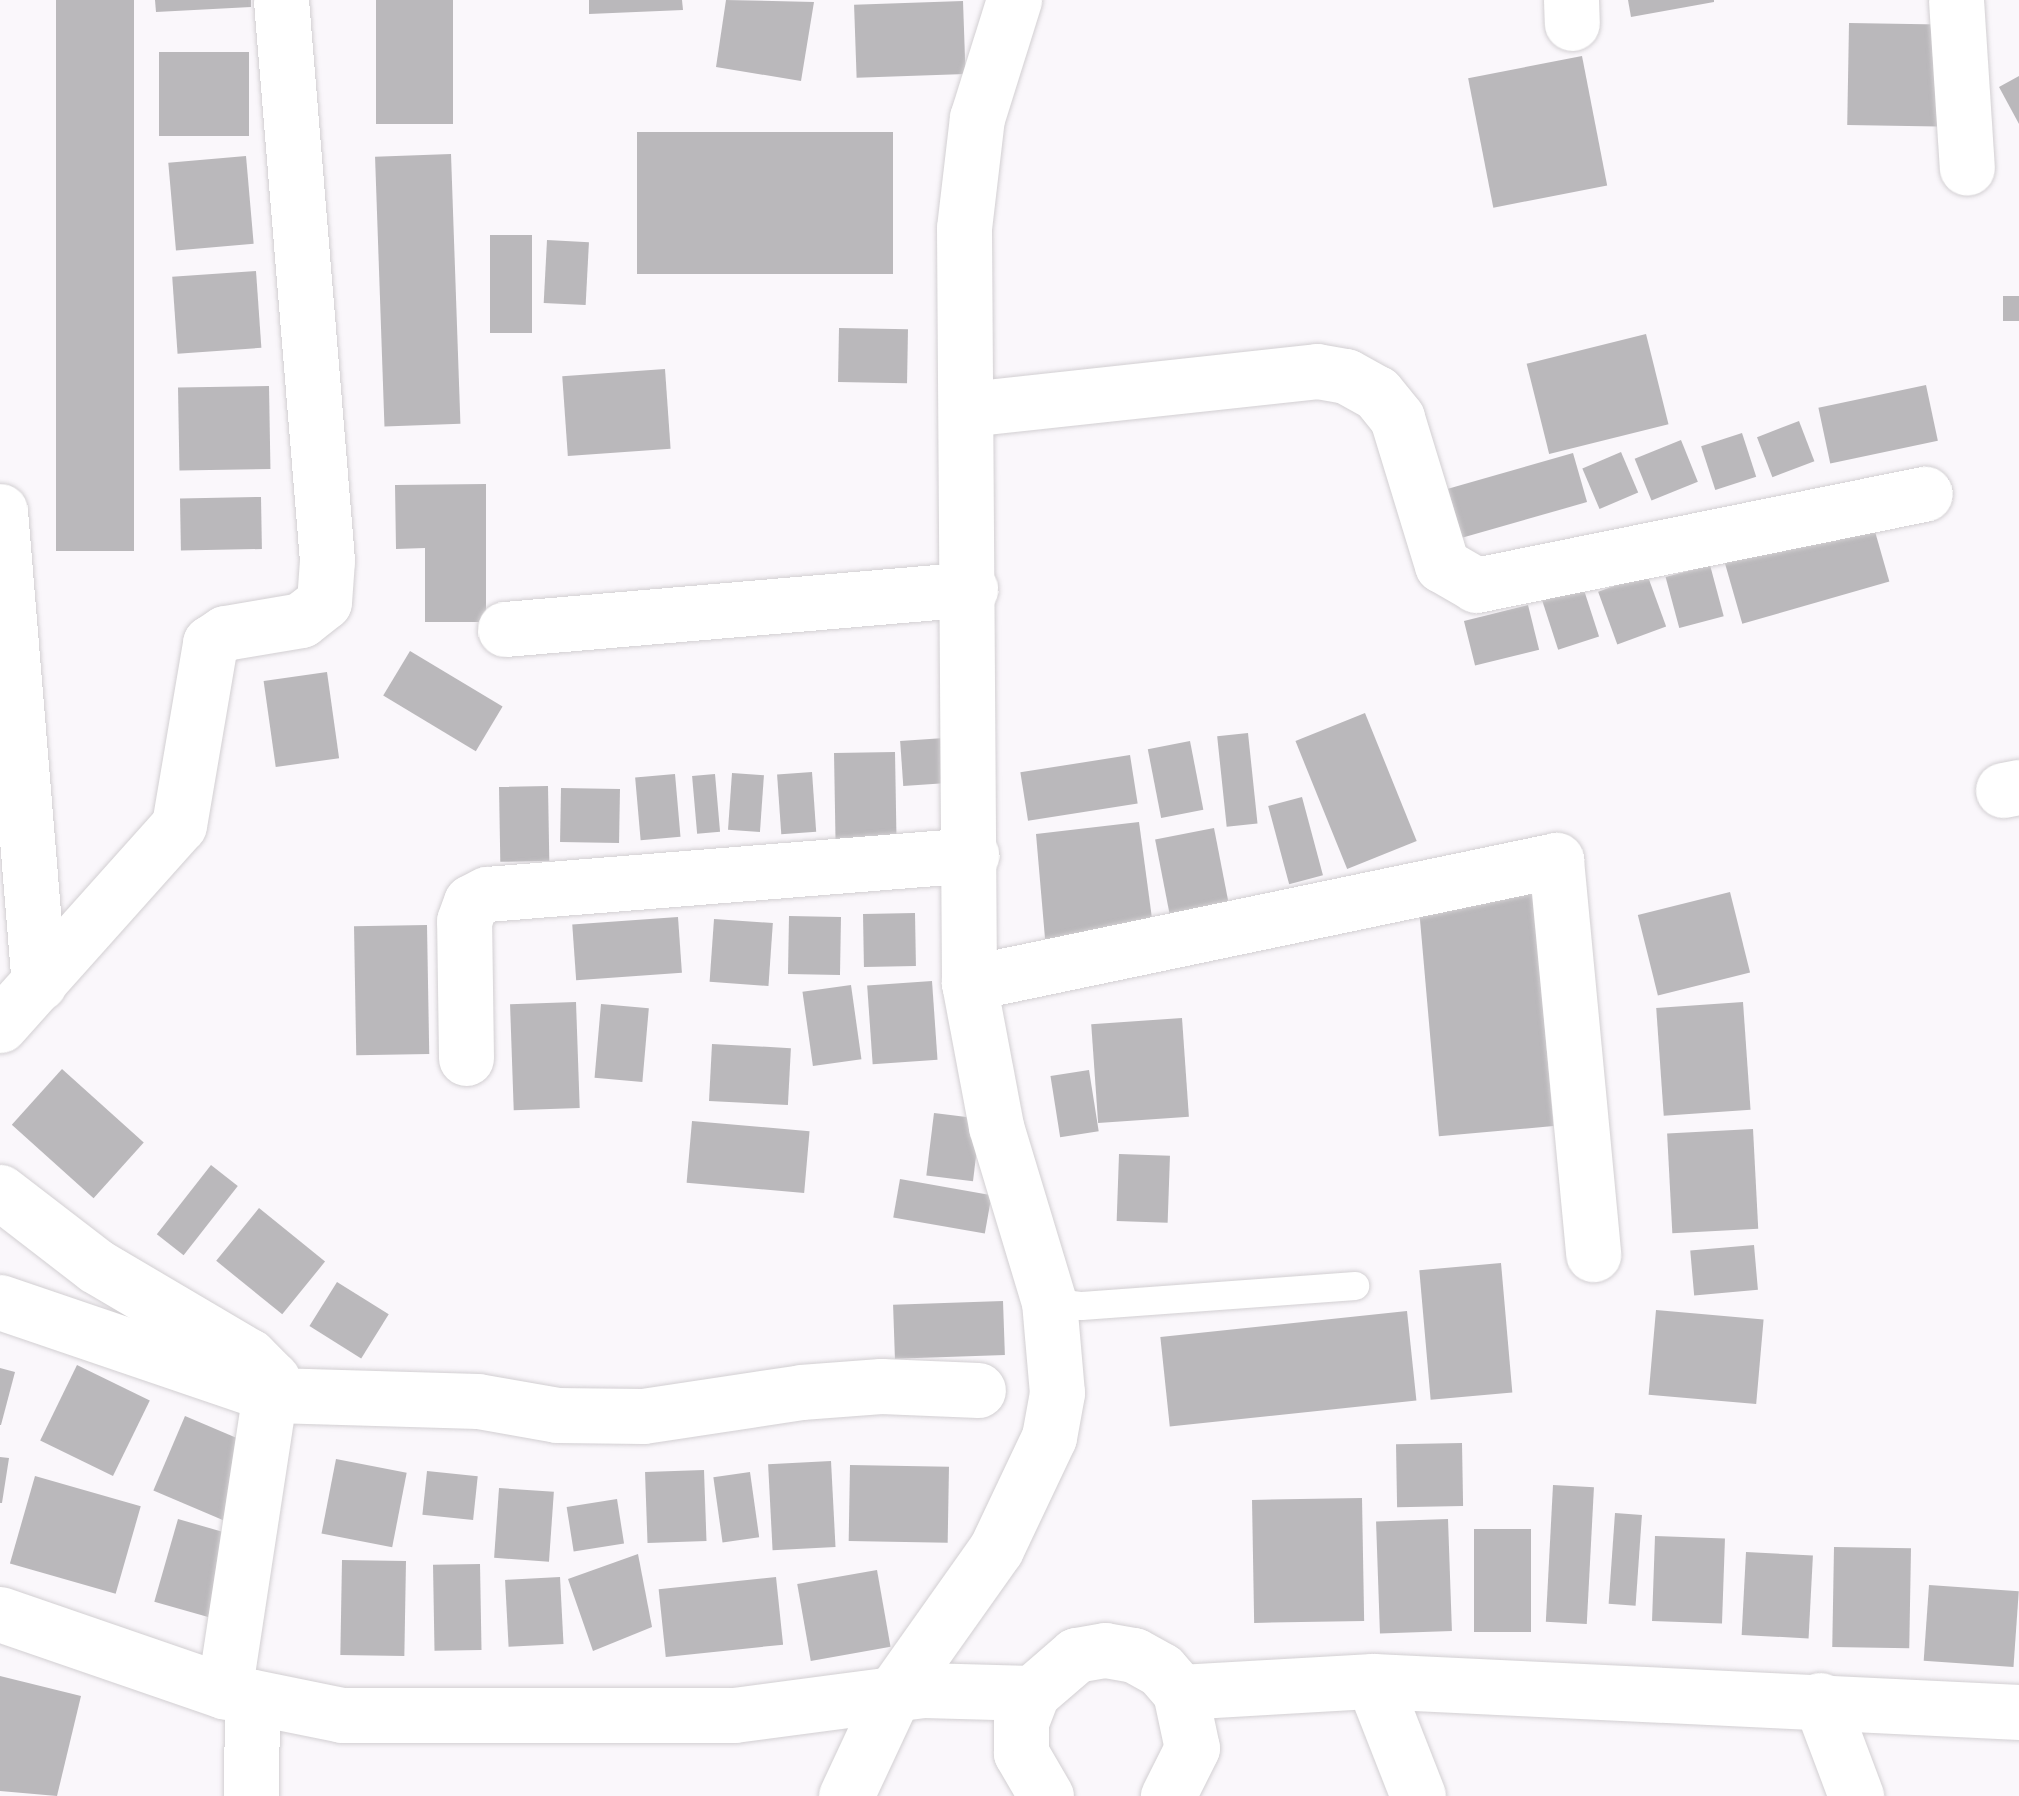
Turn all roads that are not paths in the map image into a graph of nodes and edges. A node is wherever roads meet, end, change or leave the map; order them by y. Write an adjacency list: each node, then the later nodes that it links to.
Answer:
1 (281, 0): 11 (street)
2 (1014, 0): 5 (street)
3 (1956, 0): 4 (street)
4 (1967, 168)
5 (968, 409): 6 (street); 8 (street)
6 (1924, 494)
7 (0, 511): 11 (street)
8 (970, 589): 9 (street); 10 (street)
9 (504, 629)
10 (972, 855): 12 (street); 14 (street)
11 (39, 983): 13 (street)
12 (970, 983): 16 (street); 19 (street)
13 (0, 1025)
14 (466, 1058)
15 (0, 1192): 21 (street)
16 (1594, 1254)
17 (1355, 1286): 19 (lane)
18 (0, 1302): 21 (street)
19 (1049, 1302): 25 (street)
20 (978, 1390): 21 (street)
21 (273, 1395): 27 (street)
22 (0, 1614): 27 (street)
23 (1373, 1681): 24 (street); 28 (street); 34 (street)
24 (1180, 1692): 26 (street); 33 (street)
25 (894, 1693): 26 (street); 27 (street); 31 (street)
26 (1032, 1693): 32 (street)
27 (238, 1694): 30 (street)
28 (1820, 1700): 29 (street); 35 (street)
29 (2019, 1712)
30 (250, 1796)
31 (846, 1796)
32 (1046, 1796)
33 (1168, 1796)
34 (1418, 1796)
35 (1856, 1796)

